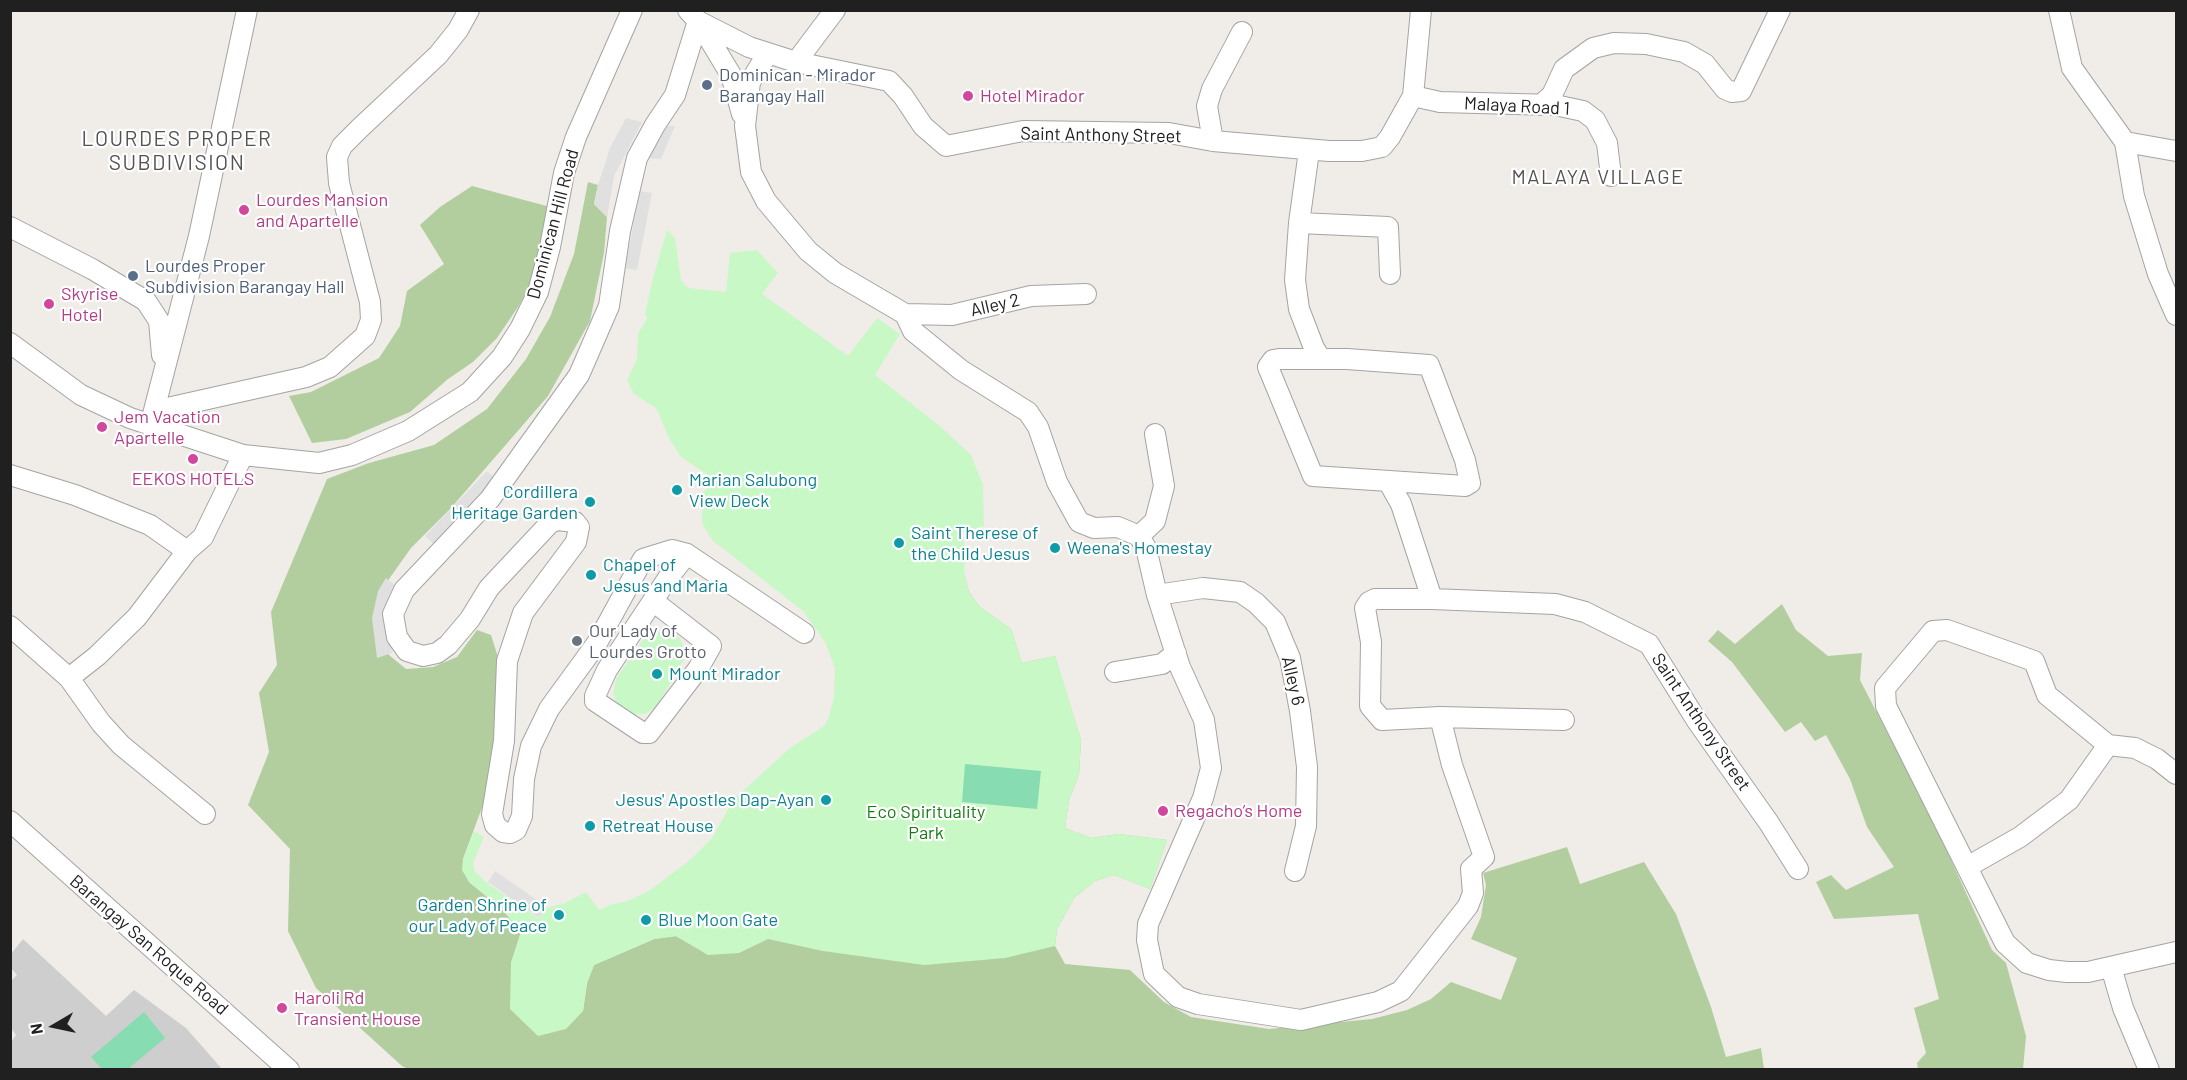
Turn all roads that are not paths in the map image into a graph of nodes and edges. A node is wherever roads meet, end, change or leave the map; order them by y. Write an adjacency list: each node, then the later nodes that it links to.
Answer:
1 (247, 10): 28 (street)
2 (469, 10): 29 (street)
3 (633, 10): 31 (street, Dominican Hill Road)
4 (835, 10): 11 (street)
5 (1421, 10): 12 (street, Saint Anthony Street)
6 (1780, 10): 13 (street)
7 (2058, 10): 16 (street)
8 (693, 16): 10 (street, Saint Anthony Street); 14 (street); 36 (street)
9 (1242, 32): 15 (street)
10 (768, 52): 11 (street, Saint Anthony Street); 14 (street)
11 (796, 62): 15 (street, Saint Anthony Street)
12 (1413, 96): 13 (street, Malaya Road 1); 17 (street, Saint Anthony Street)
13 (1541, 105): 19 (street, Malaya Road 1)
14 (745, 126): 24 (street)
15 (1213, 141): 17 (street, Saint Anthony Street)
16 (2125, 142): 18 (street); 25 (street)
17 (1309, 151): 20 (street)
18 (2176, 151)
19 (1611, 176)
20 (1299, 223): 22 (street); 27 (street)
21 (10, 227): 28 (street)
22 (1390, 274)
23 (1086, 294): 24 (street, Alley 2)
24 (905, 314): 34 (street)
25 (2176, 315)
26 (10, 344): 29 (street, Dominican Hill Road)
27 (1321, 359): 33 (street); 33 (street)
28 (162, 376): 29 (street)
29 (153, 418): 31 (street, Dominican Hill Road)
30 (1155, 434): 34 (street)
31 (243, 455): 35 (street)
32 (10, 475): 35 (street)
33 (1388, 481): 38 (street)
34 (1139, 536): 37 (street)
35 (187, 550): 44 (street)
36 (687, 554): 39 (street); 41 (street)
37 (1157, 595): 42 (street); 53 (street, Alley 6)
38 (1432, 599): 45 (street, Saint Anthony Street); 52 (street, Saint Anthony Street)
39 (654, 601): 39 (street)
40 (10, 626): 44 (street)
41 (804, 633)
42 (1176, 652): 43 (street); 45 (street)
43 (1114, 672)
44 (69, 678): 49 (street)
45 (1440, 717): 46 (street, Saint Anthony Street)
46 (1564, 720)
47 (2108, 745): 48 (street); 51 (street); 51 (street)
48 (2176, 774)
49 (205, 814)
50 (10, 821): 56 (street, Barangay San Roque Road)
51 (1967, 867): 55 (street)
52 (1798, 869)
53 (1295, 871)
54 (2176, 952): 55 (street)
55 (2111, 967): 57 (street)
56 (289, 1070)
57 (2149, 1070)

